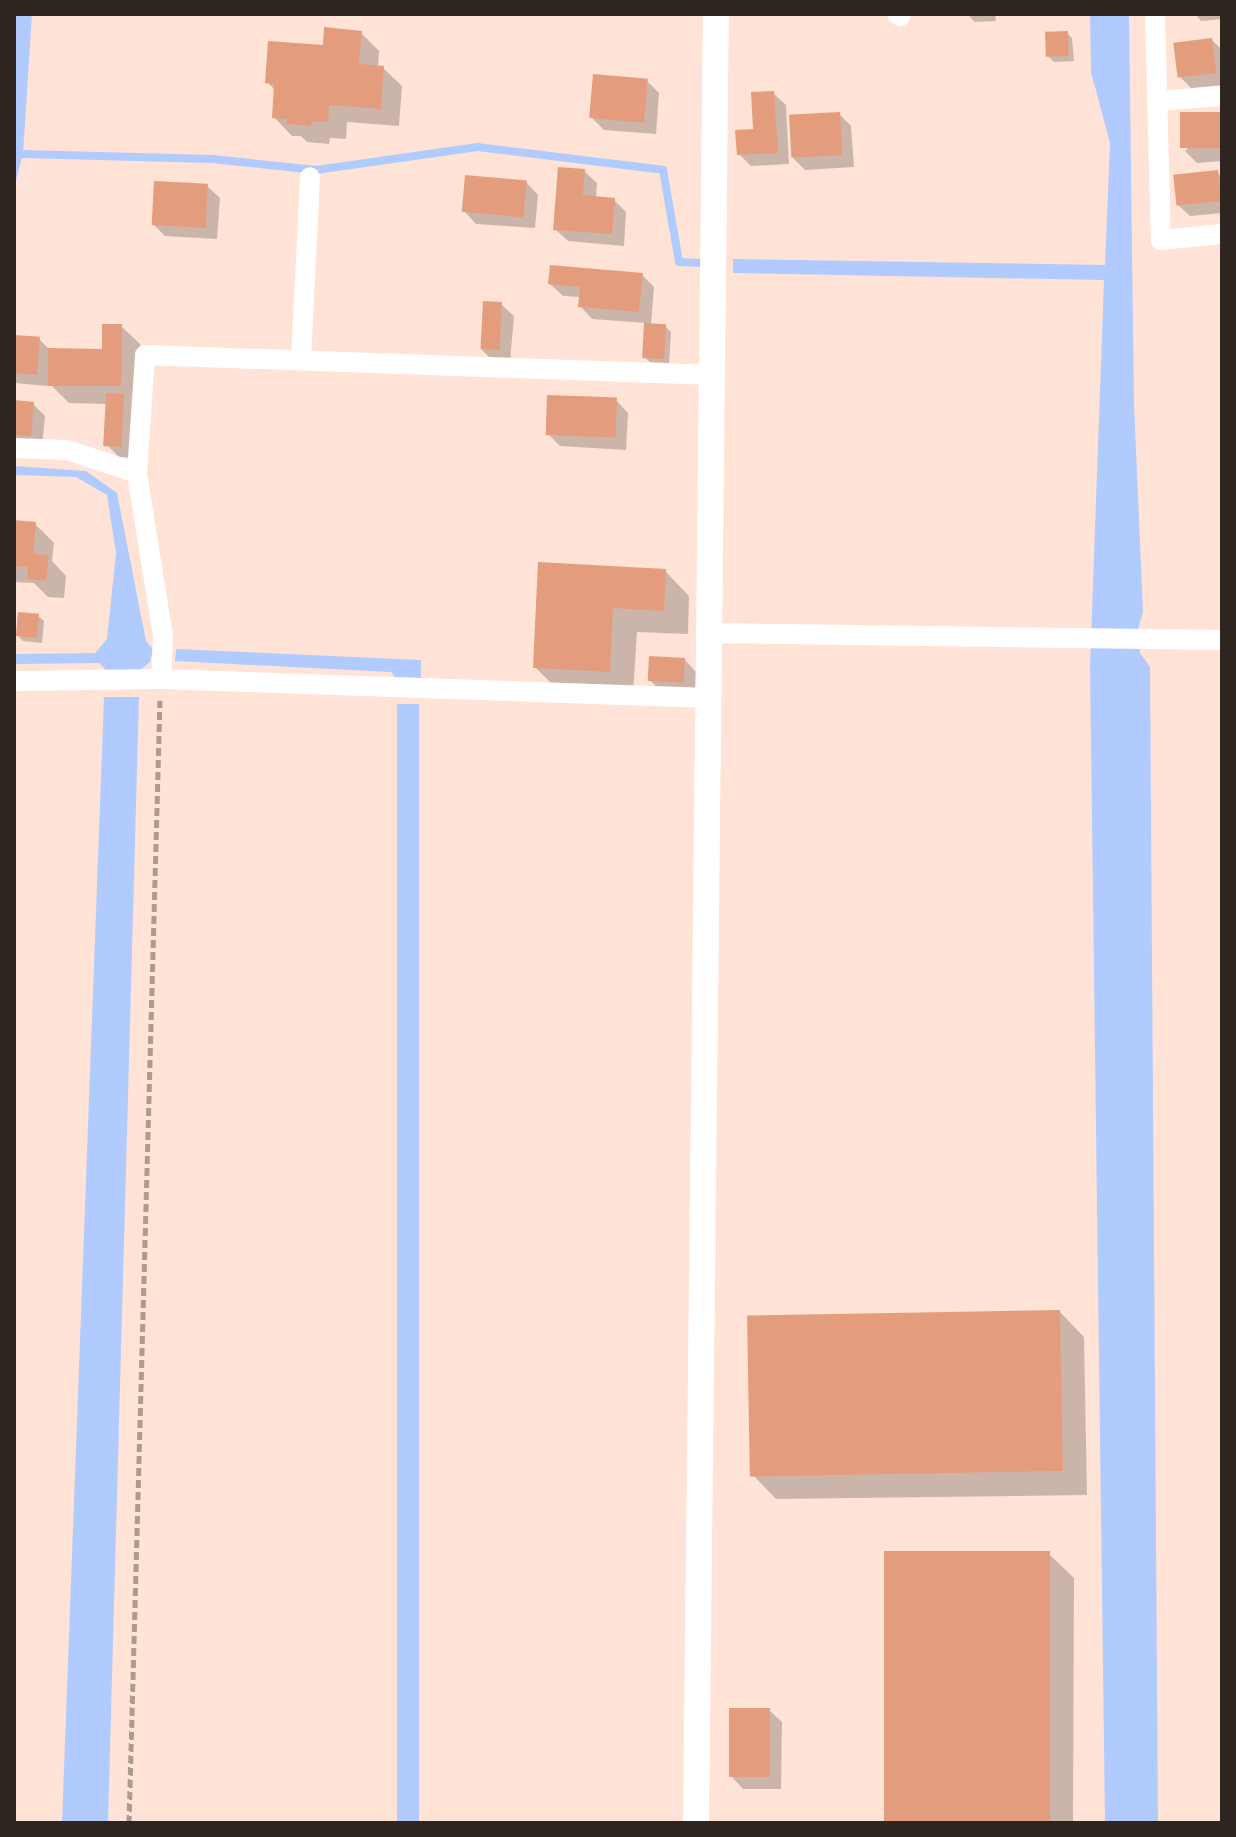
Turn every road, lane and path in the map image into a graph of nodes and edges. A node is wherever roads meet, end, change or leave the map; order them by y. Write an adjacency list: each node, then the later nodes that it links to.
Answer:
1 (716, 14): 8 (street)
2 (1155, 14): 4 (street)
3 (1222, 96): 4 (street)
4 (1157, 101): 6 (street)
5 (310, 177): 7 (street)
6 (1222, 234)
7 (301, 360): 8 (street); 10 (street)
8 (713, 375): 11 (street)
9 (14, 448): 10 (street)
10 (137, 473): 13 (street)
11 (712, 633): 12 (street); 15 (street)
12 (1222, 640)
13 (161, 679): 14 (street); 15 (street); 16 (path)
14 (14, 681)
15 (710, 698): 17 (street)
16 (129, 1823)
17 (696, 1823)

